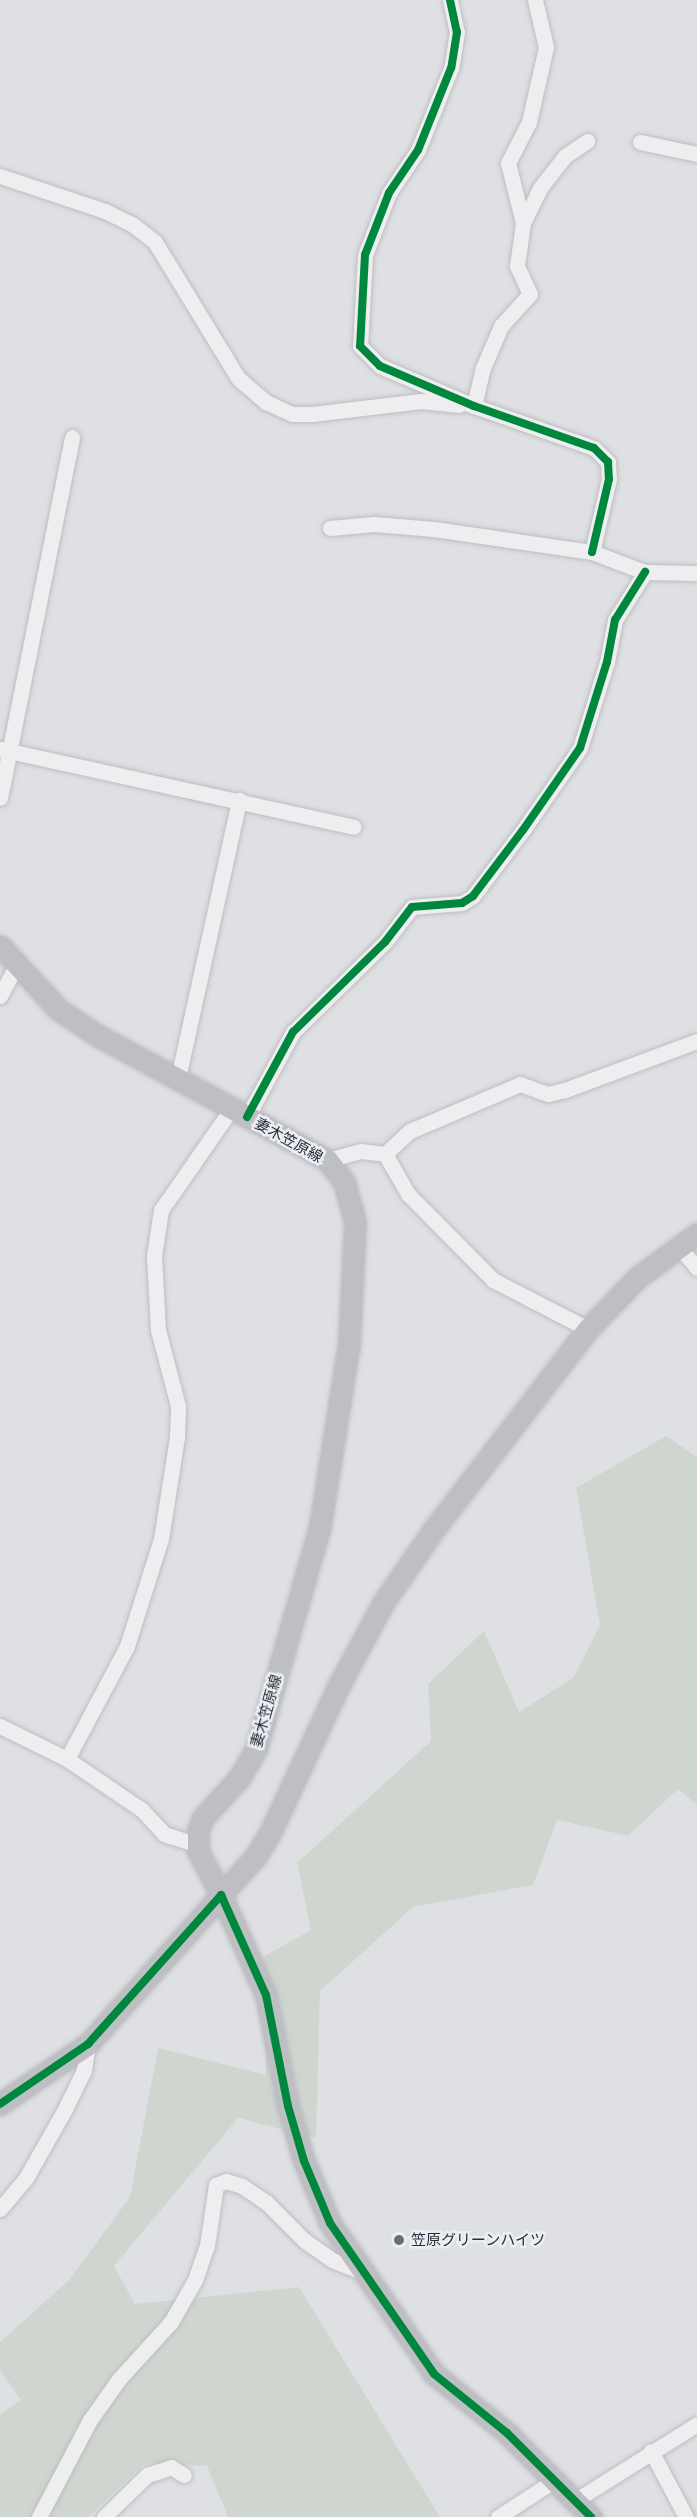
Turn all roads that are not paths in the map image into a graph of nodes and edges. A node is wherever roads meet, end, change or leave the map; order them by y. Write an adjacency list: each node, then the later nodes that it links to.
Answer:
1 (450, 0): 8 (street)
2 (535, 0): 7 (street)
3 (587, 141): 7 (street)
4 (640, 142): 5 (street)
5 (697, 154)
6 (0, 176): 8 (street)
7 (523, 223): 8 (street)
8 (474, 406): 11 (street)
9 (72, 437): 14 (street)
10 (330, 528): 11 (street)
11 (592, 552): 12 (street)
12 (645, 572): 13 (street); 23 (street)
13 (697, 573)
14 (5, 750): 15 (street); 16 (street)
15 (0, 798)
16 (239, 800): 17 (street); 22 (street)
17 (354, 827)
18 (0, 946): 19 (main road, 妻木笠原線)
19 (16, 966): 20 (street); 22 (main road, 妻木笠原線)
20 (0, 996)
21 (697, 1041): 24 (street)
22 (178, 1078): 23 (main road, 妻木笠原線)
23 (240, 1113): 25 (main road, 妻木笠原線); 31 (street)
24 (385, 1154): 25 (street); 29 (street)
25 (327, 1160): 32 (main road, 妻木笠原線)
26 (697, 1234): 27 (main road)
27 (678, 1246): 28 (street); 29 (main road)
28 (697, 1268)
29 (588, 1329): 33 (main road)
30 (0, 1726): 31 (street)
31 (68, 1760): 32 (street)
32 (195, 1844): 33 (main road)
33 (221, 1895): 34 (main road); 37 (main road)
34 (88, 2044): 35 (main road); 36 (street)
35 (0, 2104)
36 (0, 2209)
37 (368, 2275): 41 (main road); 44 (street)
38 (697, 2424): 39 (street)
39 (651, 2451): 42 (street); 48 (street)
40 (184, 2475): 45 (street)
41 (555, 2480): 42 (main road); 46 (street)
42 (576, 2500): 47 (main road)
43 (697, 2512): 48 (street)
44 (39, 2517)
45 (104, 2517)
46 (498, 2517)
47 (591, 2517)
48 (687, 2517)

